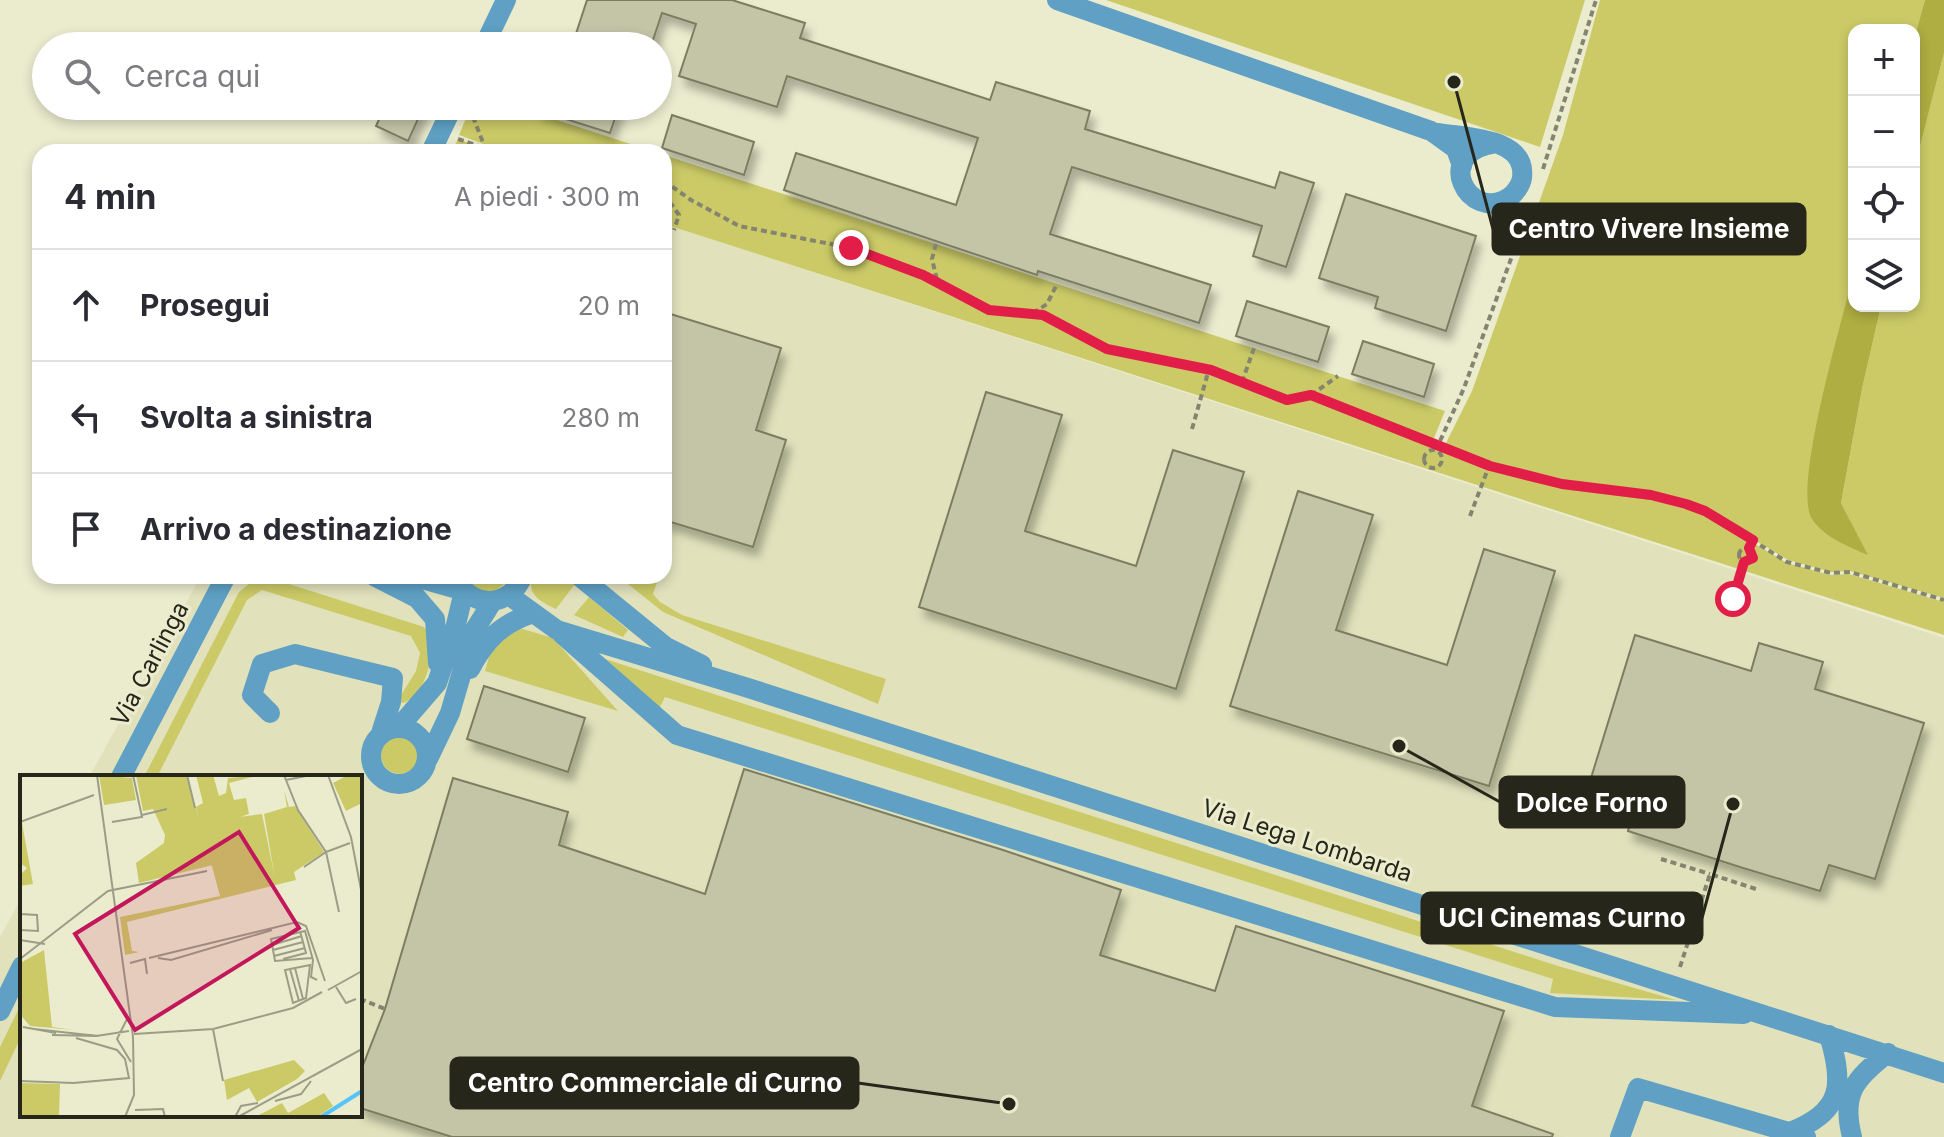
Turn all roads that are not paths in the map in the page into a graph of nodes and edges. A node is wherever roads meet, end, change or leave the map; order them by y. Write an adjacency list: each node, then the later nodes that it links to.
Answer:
1 (506, 0): 3 (street)
2 (1057, 0): 5 (street)
3 (491, 32)
4 (446, 120): 7 (street)
5 (1431, 131): 6 (street); 8 (street)
6 (1496, 143): 8 (street); 8 (street)
7 (435, 144)
8 (1462, 166)
9 (222, 584): 24 (street, Via Carlinga)
10 (390, 584): 18 (street)
11 (460, 584): 18 (street)
12 (461, 584): 15 (street, Via Lega Lombarda)
13 (520, 584): 15 (street)
14 (589, 584): 19 (street, Via Lega Lombarda)
15 (501, 599): 16 (street, Via Lega Lombarda); 21 (street)
16 (533, 613): 17 (street, Via Lega Lombarda); 21 (street)
17 (557, 630): 19 (street, Via Lega Lombarda); 27 (street)
18 (437, 683): 22 (street)
19 (745, 687): 27 (street, Via Lega Lombarda)
20 (270, 713): 22 (street)
21 (450, 713): 23 (street)
22 (390, 730): 23 (street); 23 (street)
23 (428, 759)
24 (122, 775)
25 (11, 981): 26 (street)
26 (0, 1011)
27 (1769, 1015): 28 (street, Via Lega Lombarda)
28 (1829, 1035): 29 (street, Via Lega Lombarda); 31 (street)
29 (1888, 1053): 30 (street, Via Lega Lombarda); 33 (street)
30 (1944, 1073)
31 (1798, 1135): 32 (street)
32 (1620, 1137)
33 (1852, 1137)

